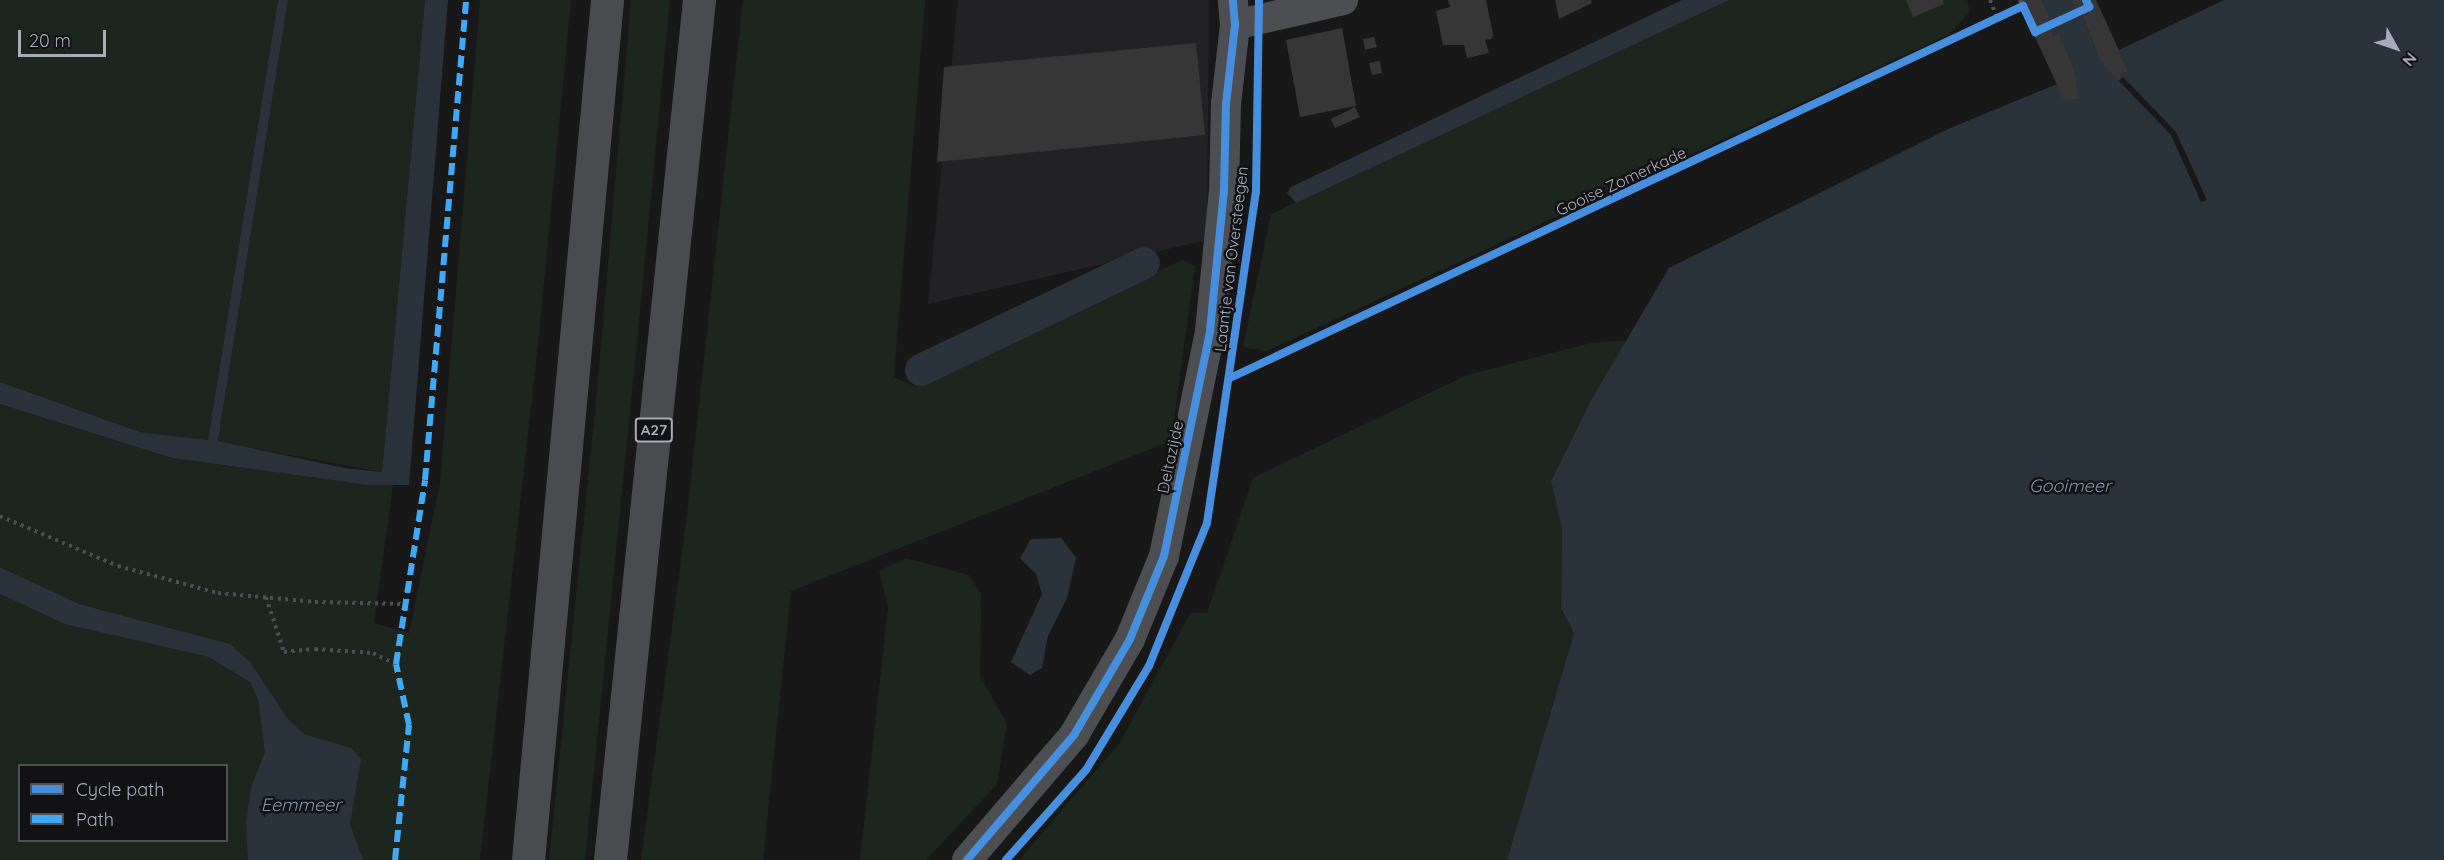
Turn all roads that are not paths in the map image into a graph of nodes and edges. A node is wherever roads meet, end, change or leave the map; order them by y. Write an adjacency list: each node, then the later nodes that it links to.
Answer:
1 (607, 0): 5 (highway)
2 (699, 0): 6 (highway, A27)
3 (1342, 0): 4 (street)
4 (1234, 12): 7 (street, Deltazijde)
5 (528, 860)
6 (610, 860)
7 (967, 860)

